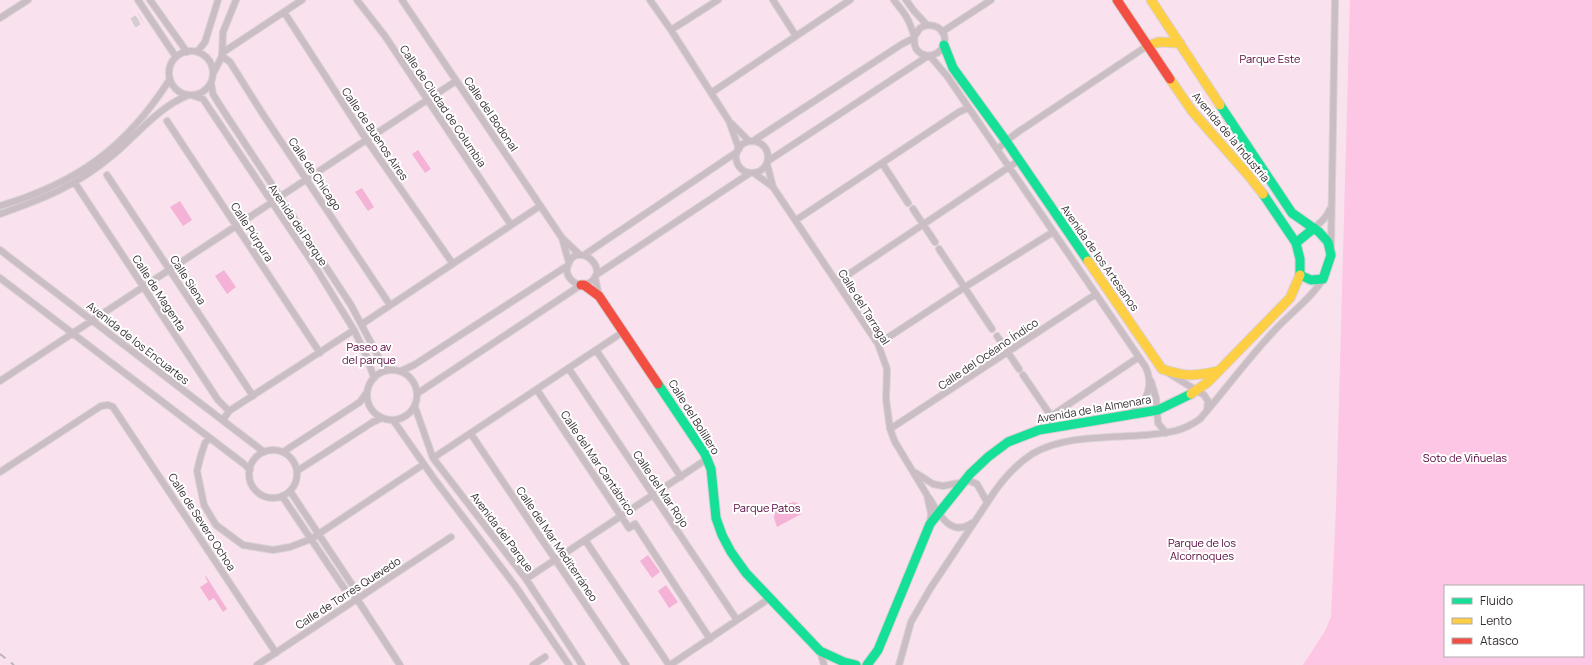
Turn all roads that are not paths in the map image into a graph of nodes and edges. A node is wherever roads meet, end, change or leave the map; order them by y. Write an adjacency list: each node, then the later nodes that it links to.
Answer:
1 (28, 0): 21 (street)
2 (138, 0): 19 (street)
3 (150, 0): 31 (street)
4 (218, 0): 32 (street)
5 (236, 0): 33 (street)
6 (302, 0): 20 (street)
7 (357, 0): 42 (street, Calle de Ciudad de Columbia)
8 (402, 0): 38 (street, Calle del Bodonal)
9 (650, 0): 24 (street)
10 (718, 0): 24 (street)
11 (773, 0): 26 (street)
12 (850, 0): 26 (street)
13 (894, 0): 27 (street)
14 (906, 0): 23 (street)
15 (991, 0): 25 (street)
16 (1116, 0): 30 (street, Avenida de la Industria)
17 (1151, 0): 28 (street, Avenida de la Industria)
18 (1335, 0): 63 (street)
19 (143, 8): 22 (street); 22 (street)
20 (284, 12): 33 (street); 46 (street, Calle de Buenos Aires)
21 (0, 18)
22 (152, 22): 35 (street)
23 (927, 25): 25 (street); 27 (street)
24 (672, 30): 40 (street)
25 (942, 32): 29 (street)
26 (796, 36): 40 (street)
27 (914, 37): 34 (street); 47 (street)
28 (1180, 43): 30 (street); 72 (street, Avenida de la Industria)
29 (944, 45): 34 (street); 48 (street, Avenida de los Artesanos)
30 (1147, 46): 48 (street); 76 (street, Avenida de la Industria)
31 (187, 52): 32 (street); 35 (street)
32 (197, 52): 36 (street)
33 (222, 54): 36 (street); 57 (street, Calle de Chicago)
34 (929, 56): 43 (street, Avenida de los Artesanos); 52 (street)
35 (176, 58): 37 (street)
36 (213, 74): 39 (street)
37 (170, 80): 41 (street); 64 (street)
38 (456, 80): 42 (street); 65 (street, Calle del Bodonal)
39 (211, 83): 41 (street); 60 (street, Avenida del Parque)
40 (711, 93): 45 (street)
41 (190, 95): 58 (street); 61 (street, Avenida del Parque)
42 (427, 100): 46 (street); 69 (street, Calle de Ciudad de Columbia)
43 (968, 108): 49 (street, Avenida de los Artesanos); 53 (street)
44 (167, 121): 71 (street, Calle Púrpura)
45 (729, 121): 47 (street); 50 (street)
46 (366, 139): 57 (street); 81 (street, Calle de Buenos Aires)
47 (751, 141): 50 (street); 52 (street)
48 (1006, 141): 49 (street); 51 (street, Avenida de los Artesanos)
49 (998, 150): 54 (street, Avenida de los Artesanos)
50 (738, 151): 55 (street); 80 (street)
51 (1018, 161): 54 (street); 109 (street, Avenida de los Artesanos)
52 (767, 163): 55 (street); 59 (street, Calle del Tarragal)
53 (882, 163): 62 (street); 68 (street)
54 (1009, 167): 70 (street); 73 (street, Avenida de los Artesanos)
55 (752, 173): 59 (street, Calle del Tarragal); 85 (street)
56 (107, 175): 83 (street, Calle Siena)
57 (306, 179): 60 (street); 94 (street, Calle de Chicago)
58 (75, 183): 67 (street); 90 (street, Calle de Magenta)
59 (774, 187): 68 (street, Calle del Tarragal)
60 (281, 196): 96 (street, Avenida del Parque)
61 (271, 203): 71 (street); 98 (street, Avenida del Parque)
62 (908, 203)
63 (1330, 205): 72 (street); 78 (street)
64 (0, 206)
65 (540, 206): 69 (street); 74 (street, Calle del Bodonal)
66 (913, 209): 70 (street)
67 (0, 214)
68 (796, 220): 88 (street, Calle del Tarragal)
69 (511, 225): 81 (street)
70 (923, 225): 75 (street); 88 (street)
71 (236, 226): 83 (street); 105 (street, Calle Púrpura)
72 (1314, 228): 76 (street); 78 (street, Avenida de la Industria)
73 (1054, 232): 91 (street); 92 (street, Avenida de los Artesanos)
74 (562, 238): 80 (street, Calle del Bodonal); 82 (street, Calle del Bodonal)
75 (935, 242)
76 (1296, 243): 84 (street)
77 (939, 249): 91 (street)
78 (1331, 249): 87 (street)
79 (0, 250): 95 (street, Avenida de los Encuartes)
80 (582, 255): 82 (street); 85 (street)
81 (454, 264): 94 (street)
82 (568, 264): 89 (street); 111 (street)
83 (170, 269): 90 (street); 121 (street, Calle Siena)
84 (1300, 275): 87 (street); 112 (street, Avenida de la Almenara)
85 (595, 276): 89 (street); 93 (street)
86 (0, 278): 100 (street)
87 (1323, 279): 127 (street)
88 (837, 282): 102 (street, Calle del Tarragal)
89 (583, 285): 93 (street); 120 (street)
90 (143, 287): 95 (street); 122 (street, Calle de Magenta)
91 (965, 287): 97 (street); 102 (street)
92 (1096, 294): 104 (street, Calle del Océano Índico); 106 (street, Avenida de los Artesanos)
93 (599, 296): 99 (street, Calle del Bolillero)
94 (390, 305): 96 (street)
95 (92, 320): 100 (street); 124 (street, Avenida de los Encuartes)
96 (362, 324): 110 (street, Avenida del Parque)
97 (992, 329)
98 (354, 330): 105 (street); 115 (street, Avenida del Parque)
99 (623, 332): 103 (street); 141 (street, Calle del Bolillero)
100 (72, 333): 116 (street); 137 (street)
101 (997, 336): 104 (street)
102 (878, 344): 134 (street, Calle del Tarragal)
103 (596, 350): 107 (street); 147 (street)
104 (1008, 352): 108 (street); 134 (street, Calle del Océano Índico)
105 (320, 353): 121 (street)
106 (1139, 357): 113 (street, Avenida de los Artesanos); 128 (street)
107 (569, 369): 117 (street); 151 (street, Calle del Mar Rojo)
108 (1019, 369)
109 (1162, 369): 112 (street); 118 (street, Avenida de los Artesanos)
110 (388, 370): 111 (street); 115 (street)
111 (401, 371): 120 (street)
112 (1218, 371): 118 (street, Avenida de la Almenara)
113 (1149, 374): 125 (street, Avenida de los Artesanos); 129 (street)
114 (1023, 375): 128 (street)
115 (374, 378): 119 (street)
116 (1, 379)
117 (537, 390): 136 (street); 155 (street, Calle del Mar Cantábrico)
118 (1197, 391): 125 (street, Avenida de la Almenara); 127 (street)
119 (367, 392): 130 (street); 139 (street)
120 (418, 393): 123 (street)
121 (253, 396): 126 (street)
122 (218, 400): 124 (street); 126 (street, Calle de Magenta)
123 (414, 407): 132 (street); 140 (street, Avenida del Parque)
124 (208, 410): 131 (street, Avenida de los Encuartes)
125 (1158, 410): 129 (street, Avenida de la Almenara); 135 (street, Avenida de los Artesanos)
126 (229, 411): 131 (street)
127 (1207, 412): 135 (street)
128 (1051, 416): 133 (street)
129 (1123, 416): 133 (street, Avenida de la Almenara)
130 (382, 418): 132 (street); 144 (street)
131 (222, 420): 138 (street, Avenida de los Encuartes)
132 (393, 420): 142 (street, Avenida del Parque)
133 (1053, 427): 148 (street, Avenida de la Almenara)
134 (890, 429): 145 (street, Calle del Tarragal)
135 (1166, 433): 153 (street)
136 (471, 434): 140 (street); 162 (street, Calle del Mar Mediterráneo)
137 (209, 438): 143 (street); 160 (street)
138 (264, 452): 139 (street); 143 (street)
139 (283, 452): 144 (street)
140 (433, 458): 163 (street, Avenida del Parque)
141 (707, 459): 147 (street); 164 (street, Calle del Bolillero)
142 (424, 464): 158 (street); 174 (street, Avenida del Parque)
143 (250, 470): 152 (street)
144 (297, 471): 149 (street)
145 (913, 471): 148 (street, Calle del Tarragal); 150 (street, Calle del Tarragal)
146 (0, 472): 169 (street, Calle de Severo Ochoa)
147 (681, 477): 151 (street)
148 (963, 483): 153 (street); 154 (street, Avenida de la Almenara)
149 (290, 491): 152 (street); 158 (street)
150 (927, 494): 154 (street, Calle del Tarragal); 157 (street, Calle del Tarragal)
151 (653, 495): 155 (street); 166 (street, Calle del Mar Rojo)
152 (282, 496): 160 (street)
153 (987, 502): 156 (street)
154 (939, 513): 156 (street); 157 (street, Avenida de la Almenara)
155 (621, 516): 161 (street); 167 (street, Calle del Mar Cantábrico)
156 (973, 523): 181 (street)
157 (930, 524): 180 (street, Avenida de la Almenara)
158 (319, 534): 160 (street); 165 (street)
159 (450, 537): 165 (street, Calle de Torres Quevedo)
160 (311, 539): 165 (street)
161 (585, 540): 162 (street); 177 (street)
162 (555, 560): 163 (street); 176 (street, Calle del Mar Mediterráneo)
163 (526, 579): 175 (street, Avenida del Parque)
164 (770, 598): 166 (street); 168 (street, Calle del Bolillero)
165 (357, 599): 169 (street, Calle de Torres Quevedo); 172 (street)
166 (737, 620): 167 (street)
167 (710, 639): 177 (street)
168 (820, 651): 178 (street); 179 (street)
169 (276, 653): 171 (street, Calle de Torres Quevedo)
170 (545, 657): 173 (street)
171 (257, 665)
172 (400, 665)
173 (533, 665)
174 (569, 665)
175 (582, 665)
176 (626, 665)
177 (669, 665)
178 (824, 665)
179 (856, 665)
180 (868, 665)
181 (899, 665)

